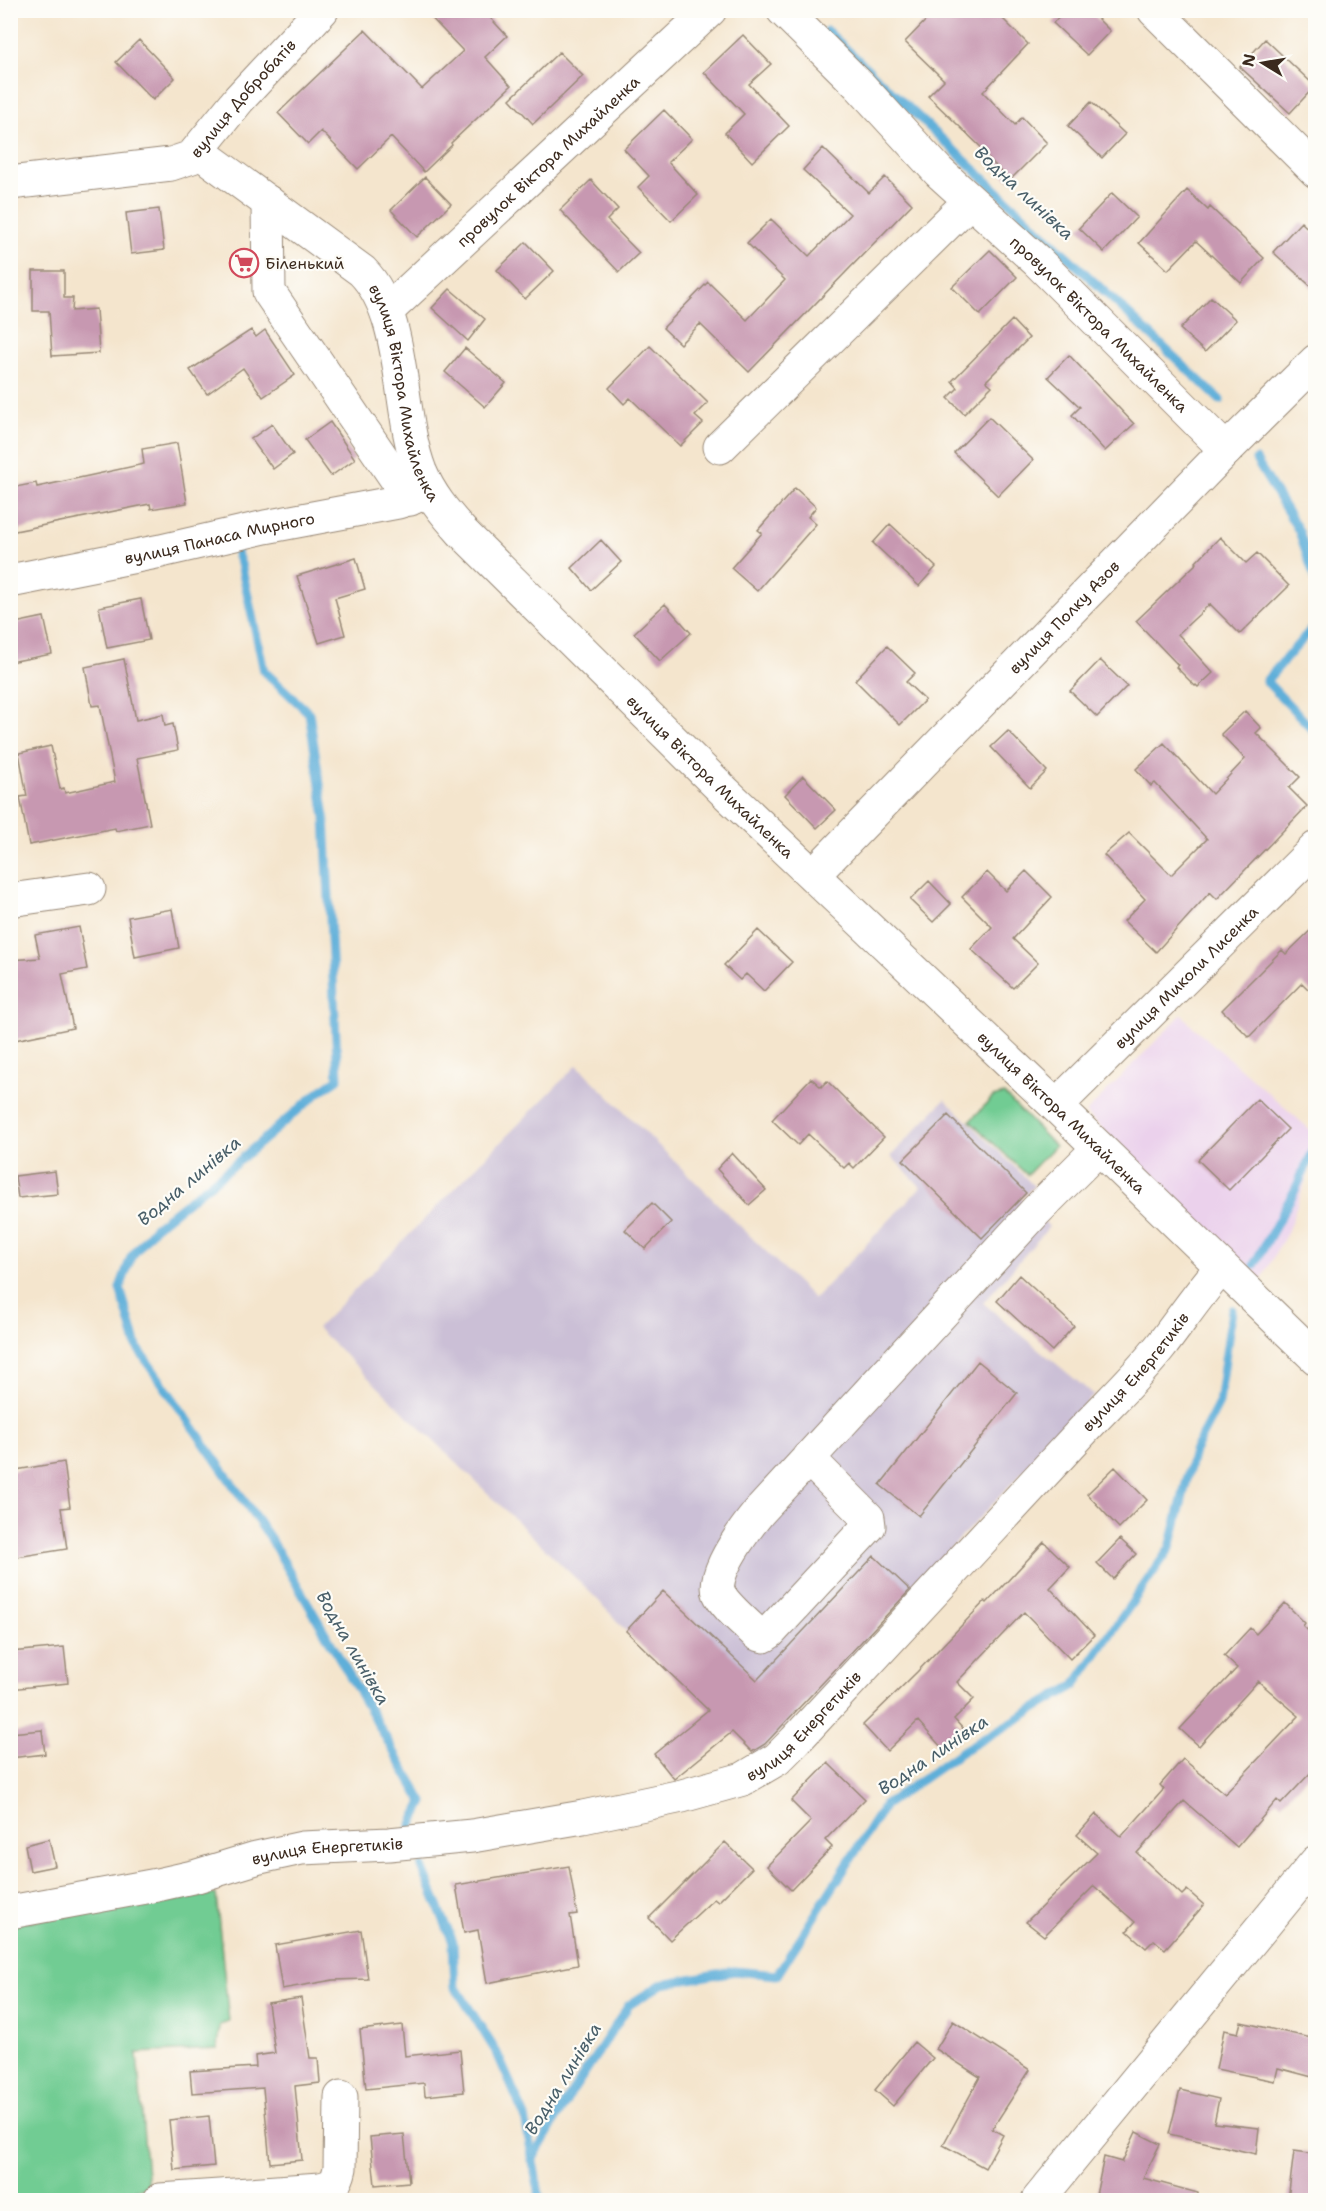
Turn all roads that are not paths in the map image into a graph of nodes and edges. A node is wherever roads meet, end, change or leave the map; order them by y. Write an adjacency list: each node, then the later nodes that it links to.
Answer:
1 (322, 10): 5 (street, вулиця Добробатів)
2 (710, 10): 10 (street, провулок Віктора Михайленка)
3 (783, 10): 8 (street, провулок Віктора Михайленка)
4 (1154, 10): 6 (street)
5 (198, 151): 7 (street, вулиця Добробатів); 9 (street, вулиця Віктора Михайленка)
6 (1316, 171)
7 (10, 183)
8 (970, 201): 12 (street); 13 (street, провулок Віктора Михайленка)
9 (268, 202): 10 (street, вулиця Віктора Михайленка); 14 (street)
10 (387, 312): 14 (street, вулиця Віктора Михайленка)
11 (1316, 361): 13 (street, вулиця Полку Азов)
12 (720, 447)
13 (1226, 450): 17 (street, вулиця Полку Азов)
14 (420, 495): 15 (street, вулиця Панаса Мирного); 17 (street, вулиця Віктора Михайленка)
15 (10, 580)
16 (1316, 848): 20 (street, вулиця Миколи Лисенка)
17 (813, 875): 20 (street, вулиця Віктора Михайленка)
18 (89, 889): 19 (street)
19 (10, 900)
20 (1056, 1106): 21 (street, вулиця Віктора Михайленка)
21 (1099, 1148): 22 (street, вулиця Віктора Михайленка); 24 (street)
22 (1221, 1268): 23 (street, вулиця Віктора Михайленка); 26 (street, вулиця Енергетиків)
23 (1316, 1358)
24 (808, 1458): 24 (street)
25 (1316, 1862): 29 (street)
26 (10, 1912)
27 (341, 2097): 28 (street)
28 (160, 2200)
29 (1038, 2200)

